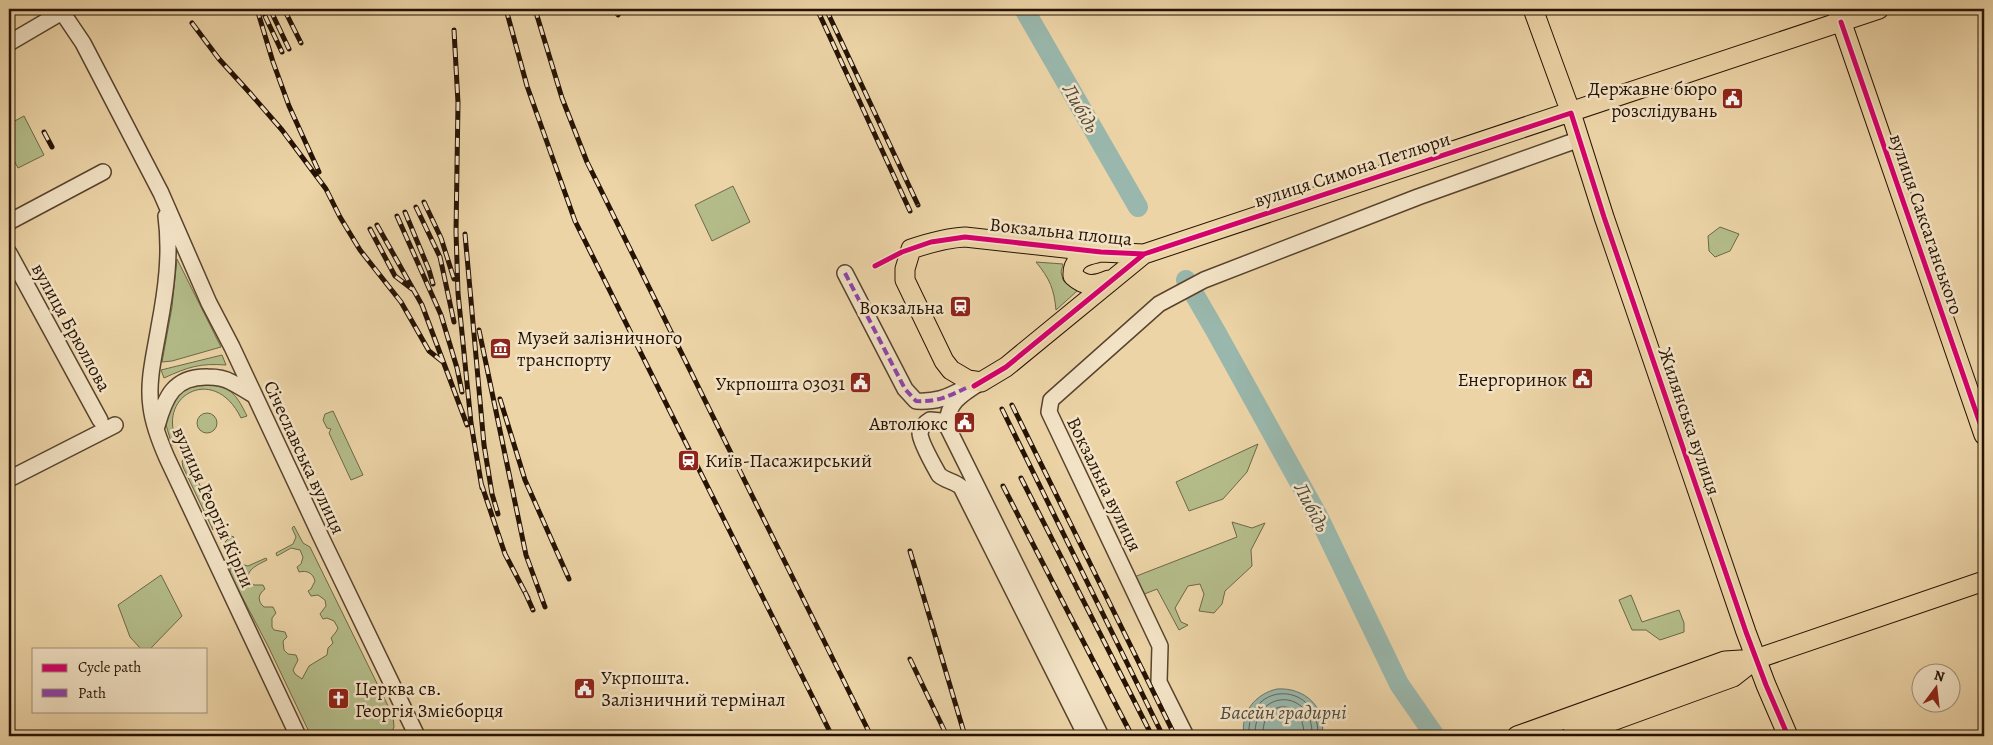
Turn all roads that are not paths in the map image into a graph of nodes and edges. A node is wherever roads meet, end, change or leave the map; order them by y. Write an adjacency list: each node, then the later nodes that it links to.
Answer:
1 (1533, 9): 6 (main road, Жилянська вулиця)
2 (1879, 9): 4 (main road, вулиця Симона Петлюри)
3 (61, 11): 5 (street); 9 (street)
4 (1839, 15): 6 (main road, вулиця Симона Петлюри); 22 (main road, вулиця Саксаганського)
5 (9, 43)
6 (1571, 113): 7 (main road, Жилянська вулиця); 13 (main road, вулиця Симона Петлюри)
7 (1580, 139): 27 (main road, Жилянська вулиця); 32 (street, Вокзальна вулиця)
8 (102, 172): 10 (street)
9 (161, 193): 17 (street, Січеславська вулиця); 20 (street, вулиця Георгія Кірпи)
10 (9, 222)
11 (1101, 252): 13 (main road, Вокзальна площа); 15 (main road); 16 (main road, Вокзальна площа)
12 (9, 253): 18 (street, вулиця Брюллова)
13 (1144, 254): 15 (main road, Вокзальна площа)
14 (845, 274): 16 (street, Вокзальна площа)
15 (1115, 277): 16 (main road, Вокзальна площа)
16 (973, 385): 21 (street)
17 (255, 396): 20 (street); 29 (street, Січеславська вулиця)
18 (100, 420)
19 (115, 425): 24 (street)
20 (156, 428): 28 (street, вулиця Георгія Кірпи)
21 (948, 428): 23 (street); 25 (street)
22 (1984, 435)
23 (964, 462): 25 (street); 31 (street)
24 (9, 479)
25 (953, 481): 30 (street)
26 (1984, 581): 27 (main road)
27 (1756, 659): 33 (main road); 34 (main road); 35 (main road, Жилянська вулиця)
28 (298, 736)
29 (417, 736)
30 (1086, 736)
31 (1101, 736)
32 (1186, 736)
33 (1517, 736)
34 (1571, 736)
35 (1788, 736)

